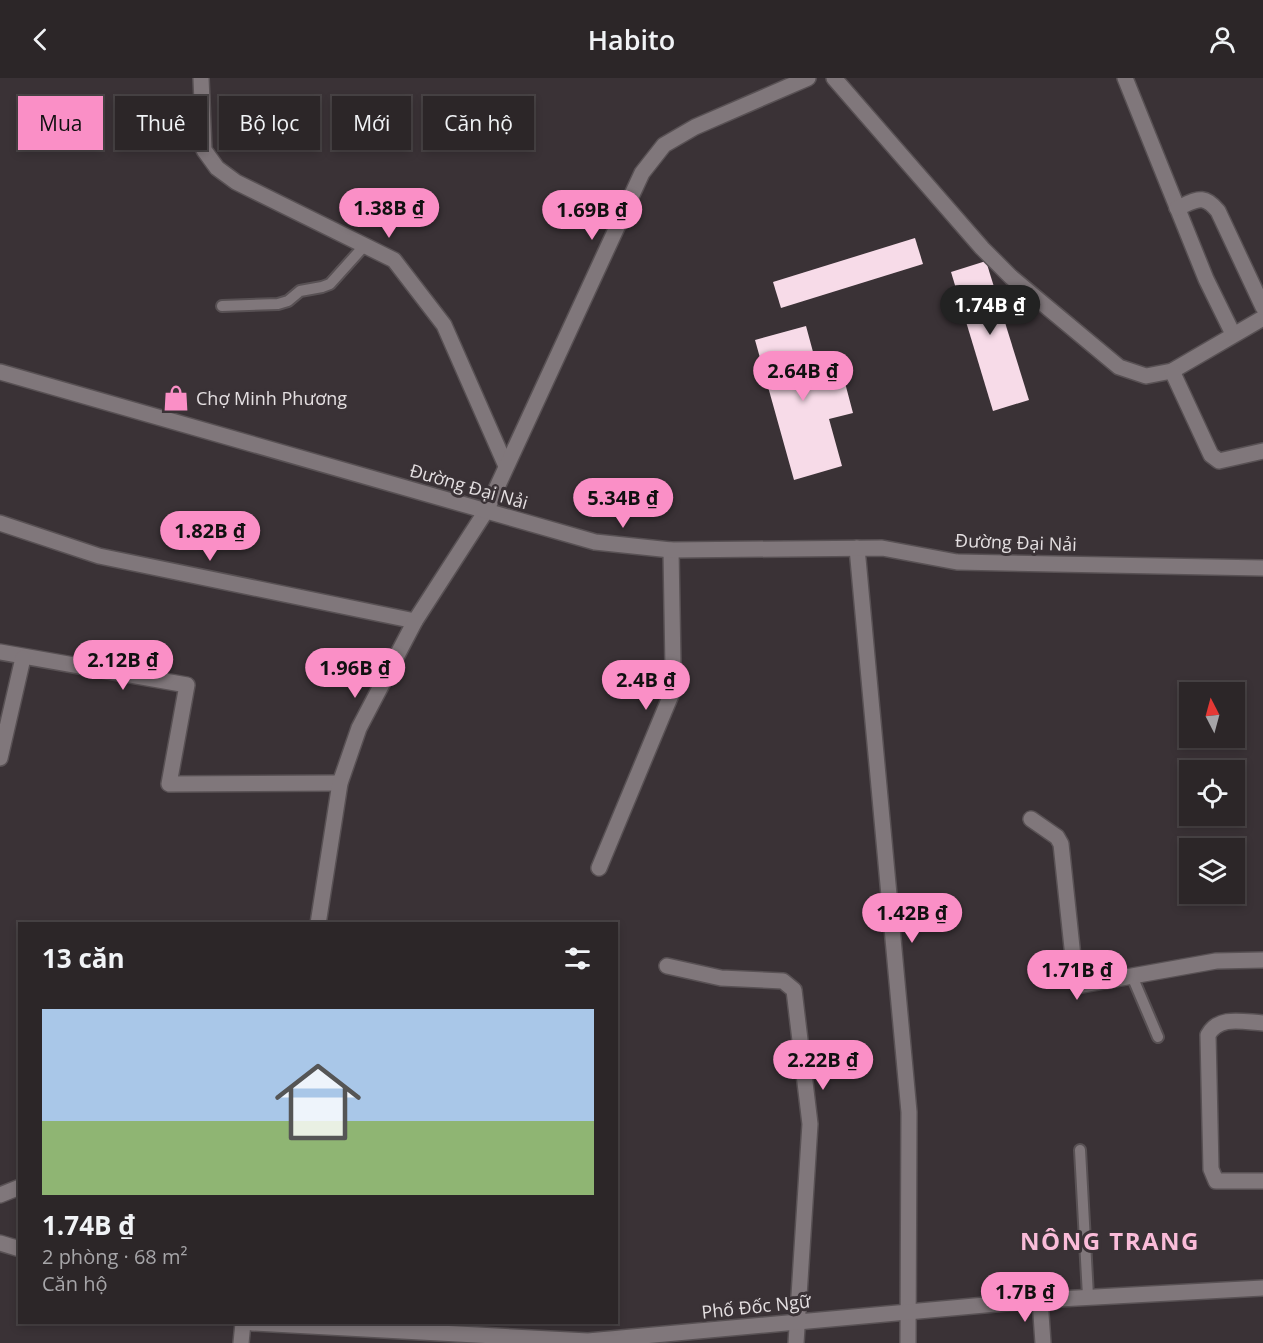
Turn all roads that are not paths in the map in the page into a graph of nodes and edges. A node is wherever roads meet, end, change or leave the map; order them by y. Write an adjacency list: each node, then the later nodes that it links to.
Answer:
1 (201, 78): 6 (street)
2 (808, 78): 14 (street)
3 (834, 78): 11 (street)
4 (1125, 78): 5 (street)
5 (1177, 208): 8 (street); 10 (street)
6 (365, 245): 7 (lane); 14 (street)
7 (222, 306)
8 (1263, 307)
9 (1263, 318): 10 (street)
10 (1233, 334): 11 (street)
11 (1172, 371): 13 (street)
12 (0, 372): 15 (street, Đường Đại Nải)
13 (1263, 451)
14 (506, 466): 15 (street)
15 (486, 511): 18 (street, Đường Đại Nải); 20 (street)
16 (0, 523): 20 (street)
17 (857, 548): 18 (street, Đường Đại Nải); 19 (street, Đường Đại Nải); 42 (street)
18 (671, 550): 26 (street)
19 (1263, 568)
20 (415, 621): 24 (street)
21 (0, 652): 22 (street)
22 (23, 658): 23 (street); 24 (street)
23 (0, 758)
24 (340, 783): 27 (street)
25 (1031, 819): 30 (street)
26 (599, 868)
27 (318, 922)
28 (1263, 960): 30 (street)
29 (668, 966): 43 (street)
30 (1132, 976): 32 (lane)
31 (1263, 1023): 34 (street)
32 (1158, 1036)
33 (1080, 1150): 40 (lane)
34 (1263, 1181)
35 (18, 1188): 36 (street)
36 (0, 1195)
37 (0, 1243): 38 (street)
38 (18, 1248)
39 (1263, 1288): 40 (street, Phố Đốc Ngữ)
40 (1088, 1296): 41 (street, Phố Đốc Ngữ)
41 (1040, 1300): 42 (street, Phố Đốc Ngữ); 50 (street)
42 (907, 1313): 43 (street, Phố Đốc Ngữ); 49 (street)
43 (797, 1321): 46 (street, Phố Đốc Ngữ); 48 (street)
44 (243, 1324): 47 (street)
45 (270, 1324): 46 (street, Phố Đốc Ngữ)
46 (588, 1342)
47 (241, 1343)
48 (796, 1343)
49 (908, 1343)
50 (1043, 1343)

